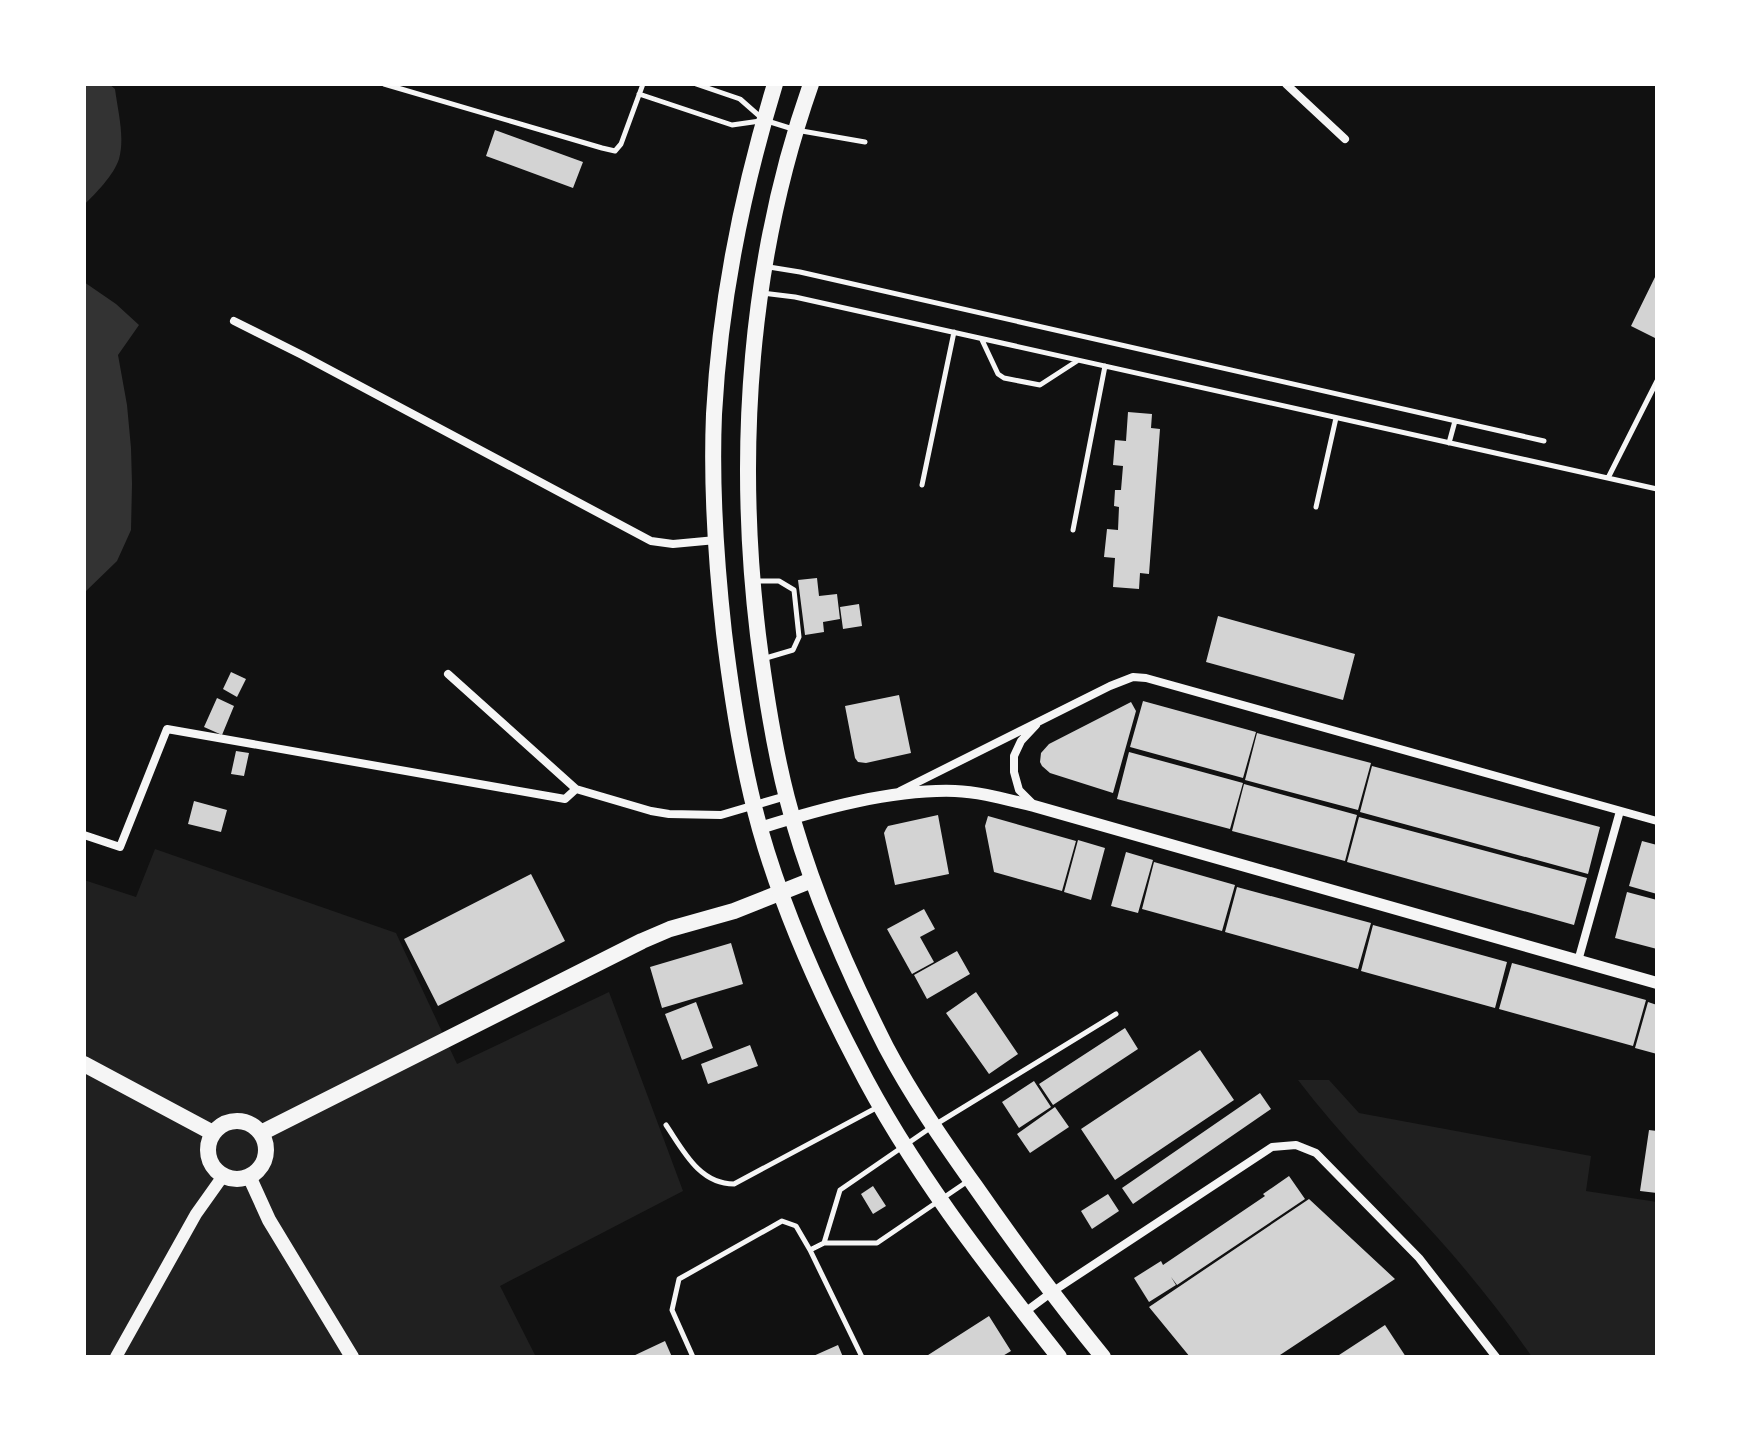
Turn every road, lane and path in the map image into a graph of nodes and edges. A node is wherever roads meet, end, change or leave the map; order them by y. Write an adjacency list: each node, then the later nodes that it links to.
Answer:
1 (384, 84): 7 (lane)
2 (643, 84): 7 (lane)
3 (696, 84): 8 (lane)
4 (775, 84): 8 (main road)
5 (811, 84): 9 (main road)
6 (1286, 84): 10 (street)
7 (639, 94): 8 (lane)
8 (764, 120): 9 (lane); 29 (main road)
9 (796, 130): 11 (lane); 12 (main road)
10 (1345, 139)
11 (865, 142)
12 (766, 267): 13 (main road); 21 (lane)
13 (761, 293): 15 (lane); 30 (main road)
14 (234, 321): 29 (street)
15 (954, 332): 16 (lane); 25 (lane)
16 (981, 339): 17 (lane); 17 (lane)
17 (1078, 360): 18 (lane)
18 (1105, 366): 20 (lane); 28 (lane)
19 (1657, 381): 24 (lane)
20 (1336, 418): 23 (lane); 27 (lane)
21 (1455, 421): 22 (lane); 23 (lane)
22 (1544, 441)
23 (1449, 443): 24 (lane)
24 (1608, 478): 26 (lane)
25 (922, 485)
26 (1657, 489)
27 (1316, 507)
28 (1073, 530)
29 (716, 540): 38 (main road)
30 (752, 581): 31 (main road); 31 (lane)
31 (761, 659): 36 (main road)
32 (448, 674): 34 (street)
33 (1042, 719): 35 (street); 37 (street); 39 (street)
34 (576, 789): 38 (street); 43 (street)
35 (892, 795): 37 (street); 40 (street)
36 (786, 796): 38 (street); 40 (main road)
37 (1034, 806): 46 (street)
38 (754, 807): 42 (main road)
39 (1620, 811): 41 (street); 46 (street)
40 (792, 818): 42 (street); 44 (main road)
41 (1657, 821)
42 (760, 828): 45 (main road)
43 (84, 835)
44 (812, 880): 45 (main road); 52 (main road)
45 (781, 892): 50 (main road); 54 (main road)
46 (1578, 961): 47 (street)
47 (1657, 983)
48 (1116, 1014): 52 (lane)
49 (84, 1064): 53 (main road)
50 (881, 1106): 51 (lane); 55 (main road)
51 (666, 1125)
52 (933, 1126): 55 (lane); 58 (main road)
53 (213, 1133): 54 (main road); 56 (main road)
54 (261, 1133): 57 (main road)
55 (905, 1145): 59 (main road); 60 (lane)
56 (223, 1176): 57 (main road); 64 (street)
57 (249, 1176): 65 (main road)
58 (970, 1180): 59 (lane); 62 (main road)
59 (942, 1200): 60 (lane); 63 (main road)
60 (824, 1243): 61 (lane)
61 (810, 1250): 66 (lane); 67 (lane)
62 (1052, 1292): 63 (street); 69 (main road); 70 (street)
63 (1024, 1313): 68 (main road)
64 (116, 1357)
65 (352, 1357)
66 (693, 1357)
67 (862, 1357)
68 (1059, 1357)
69 (1103, 1357)
70 (1496, 1357)

